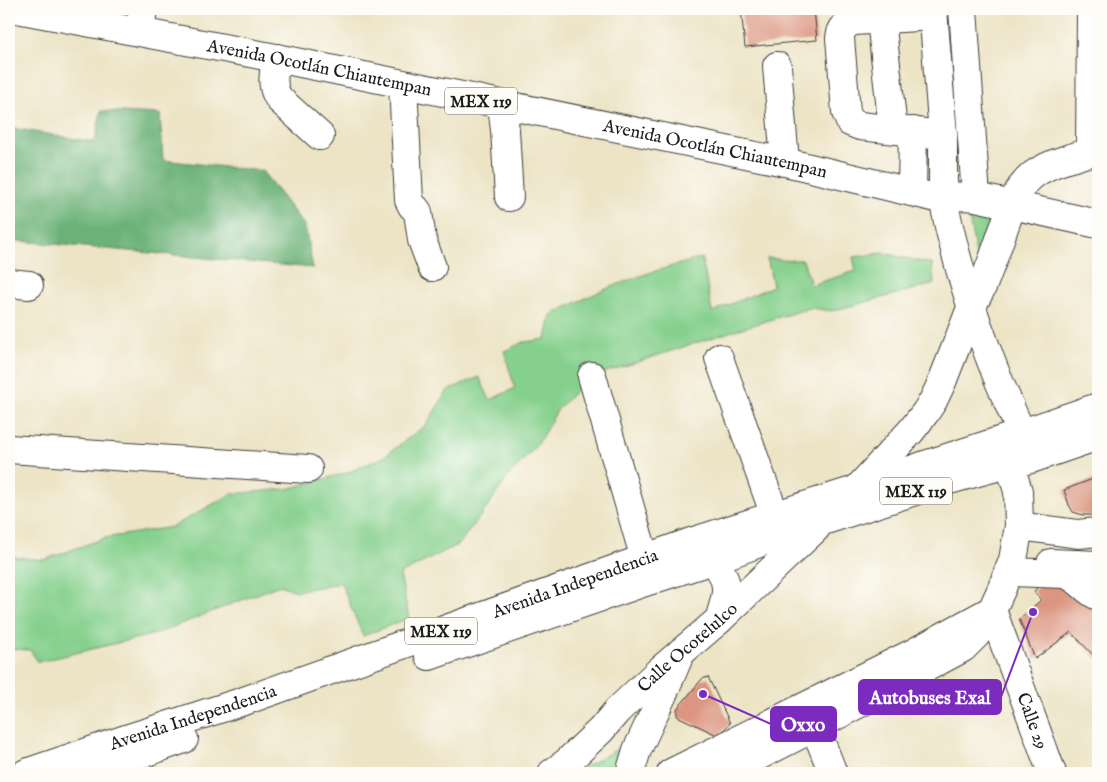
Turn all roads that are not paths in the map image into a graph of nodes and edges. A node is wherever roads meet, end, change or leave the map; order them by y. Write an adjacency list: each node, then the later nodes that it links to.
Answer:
1 (17, 9): 6 (main road, Avenida Ocotlán Chiautempan / MEX 119)
2 (963, 9): 18 (main road)
3 (1091, 9): 14 (main road)
4 (933, 12): 5 (main road); 12 (main road)
5 (881, 19): 11 (main road); 11 (main road)
6 (141, 20): 7 (main road, Avenida Ocotlán Chiautempan / MEX 119)
7 (276, 58): 9 (main road, Avenida Ocotlán Chiautempan / MEX 119); 13 (main road)
8 (777, 66): 15 (main road)
9 (404, 85): 10 (main road, Avenida Ocotlán Chiautempan / MEX 119); 22 (main road)
10 (502, 105): 15 (main road, Avenida Ocotlán Chiautempan / MEX 119); 17 (main road)
11 (903, 130): 12 (main road); 16 (main road)
12 (943, 135): 19 (main road)
13 (320, 136)
14 (1094, 151): 20 (main road, Calle Ocotelulco)
15 (786, 162): 16 (main road, Avenida Ocotlán Chiautempan / MEX 119)
16 (912, 192): 19 (main road, Avenida Ocotlán Chiautempan / MEX 119)
17 (509, 197)
18 (976, 197): 19 (main road, Avenida Ocotlán Chiautempan / MEX 119); 20 (main road, Avenida Ocotlán Chiautempan / MEX 119)
19 (943, 198): 23 (main road)
20 (1012, 206): 21 (main road, Avenida Ocotlán Chiautempan / MEX 119); 23 (main road, Calle Ocotelulco)
21 (1098, 224)
22 (432, 266)
23 (971, 308): 29 (main road); 31 (main road, Calle Ocotelulco)
24 (719, 358): 32 (main road)
25 (592, 376): 39 (main road)
26 (1098, 407): 29 (main road, Avenida Independencia / MEX 119)
27 (1098, 436): 29 (main road, Avenida Independencia / MEX 119)
28 (9, 449): 30 (main road)
29 (1016, 449): 31 (main road, Avenida Independencia / MEX 119); 33 (main road, Avenida Independencia / MEX 119); 34 (main road)
30 (308, 469)
31 (855, 490): 32 (main road, Avenida Independencia / MEX 119); 33 (main road, Calle Ocotelulco)
32 (774, 516): 39 (main road, Avenida Independencia / MEX 119)
33 (822, 522): 36 (main road, Avenida Independencia / MEX 119); 42 (main road, Calle Ocotelulco)
34 (1019, 526): 35 (main road); 38 (main road)
35 (1098, 532)
36 (713, 560): 39 (main road, Avenida Independencia / MEX 119); 42 (main road)
37 (1098, 565): 38 (main road)
38 (1010, 566): 40 (main road); 41 (main road)
39 (648, 569): 45 (main road, Avenida Independencia / MEX 119); 46 (main road, Avenida Independencia / MEX 119)
40 (1098, 596)
41 (992, 610): 44 (main road); 52 (main road, Calle 29)
42 (719, 620): 43 (main road, Calle Ocotelulco)
43 (681, 652): 47 (main road, Calle Ocotelulco); 48 (main road)
44 (811, 716): 49 (main road); 50 (main road); 51 (main road)
45 (26, 773)
46 (87, 773)
47 (552, 773)
48 (630, 773)
49 (670, 773)
50 (725, 773)
51 (833, 773)
52 (1052, 773)

